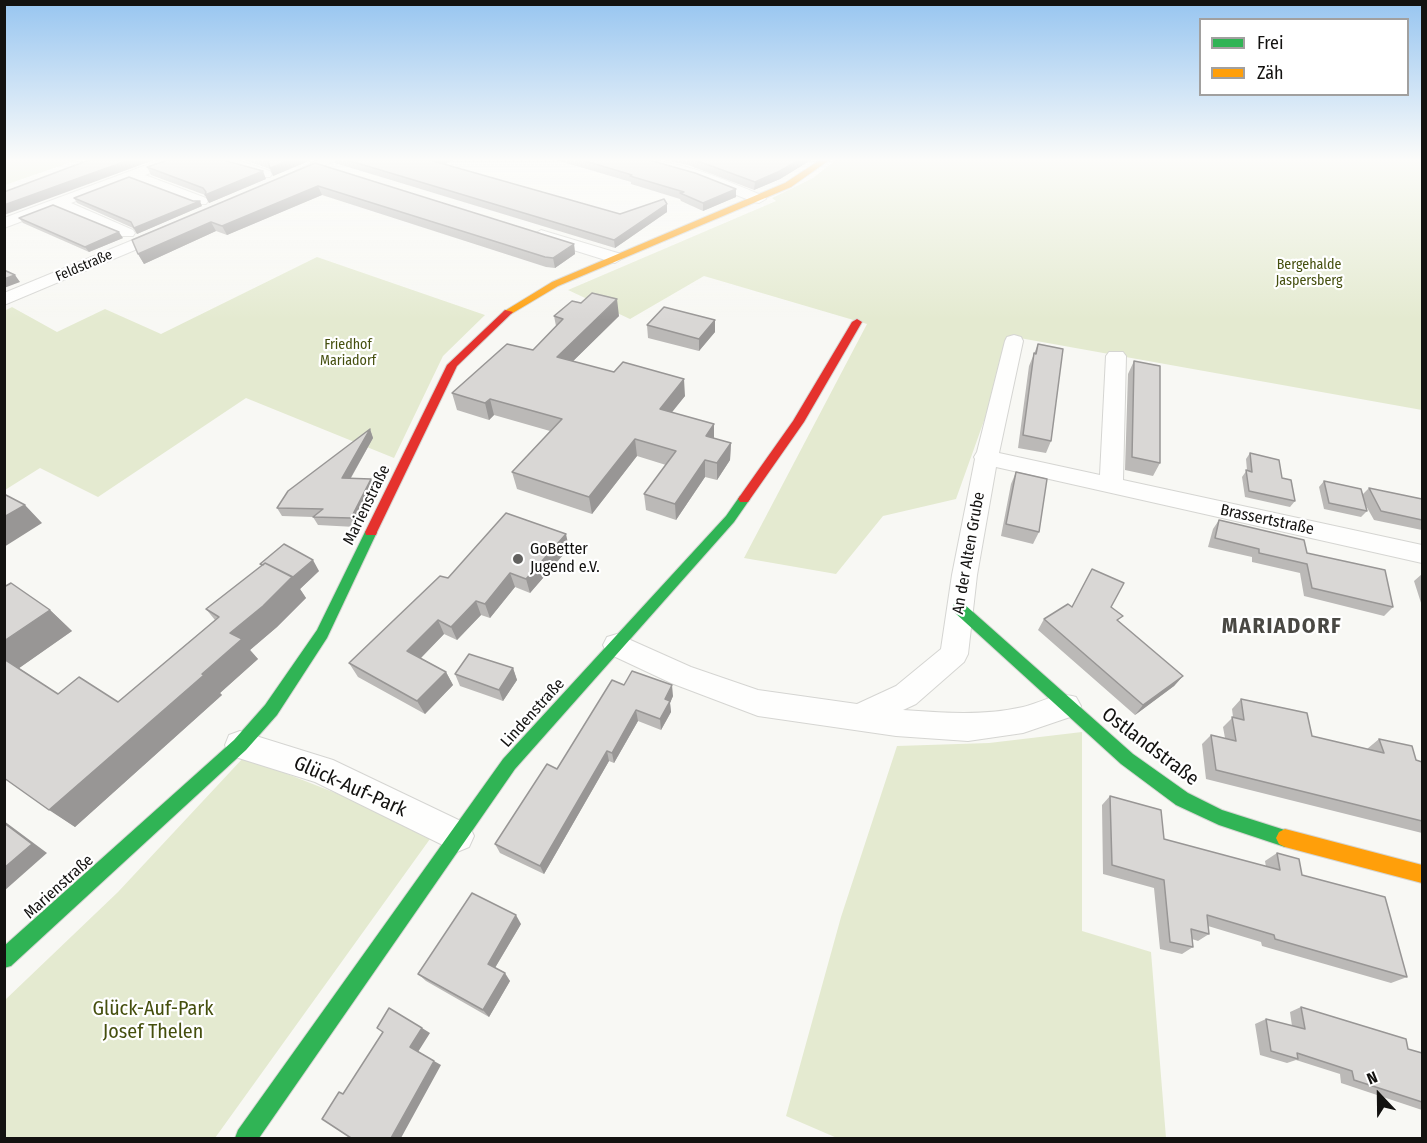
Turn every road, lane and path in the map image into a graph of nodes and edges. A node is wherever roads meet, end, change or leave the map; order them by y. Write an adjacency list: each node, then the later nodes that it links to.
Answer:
1 (30, 213): 4 (street)
2 (82, 213): 7 (street)
3 (724, 213): 8 (street, Marienstraße)
4 (4, 223)
5 (177, 226): 9 (street, Feldstraße)
6 (527, 231): 8 (street)
7 (127, 233)
8 (615, 258): 20 (street, Marienstraße)
9 (4, 300)
10 (857, 322): 17 (street, Lindenstraße)
11 (1014, 341): 13 (street, An der Alten Grube)
12 (1116, 356): 14 (street)
13 (985, 457): 14 (street, Brassertstraße); 16 (street, An der Alten Grube)
14 (1111, 486): 15 (street, Brassertstraße)
15 (1422, 554)
16 (959, 608): 18 (street, Ostlandstraße); 19 (street, An der Alten Grube)
17 (617, 645): 19 (street); 21 (street, Lindenstraße)
18 (1066, 705): 19 (street); 22 (street, Ostlandstraße)
19 (860, 717)
20 (240, 745): 21 (street, Glück-Auf-Park); 23 (street, Marienstraße)
21 (457, 836): 24 (street, Lindenstraße)
22 (1422, 874)
23 (4, 959)
24 (246, 1138)

